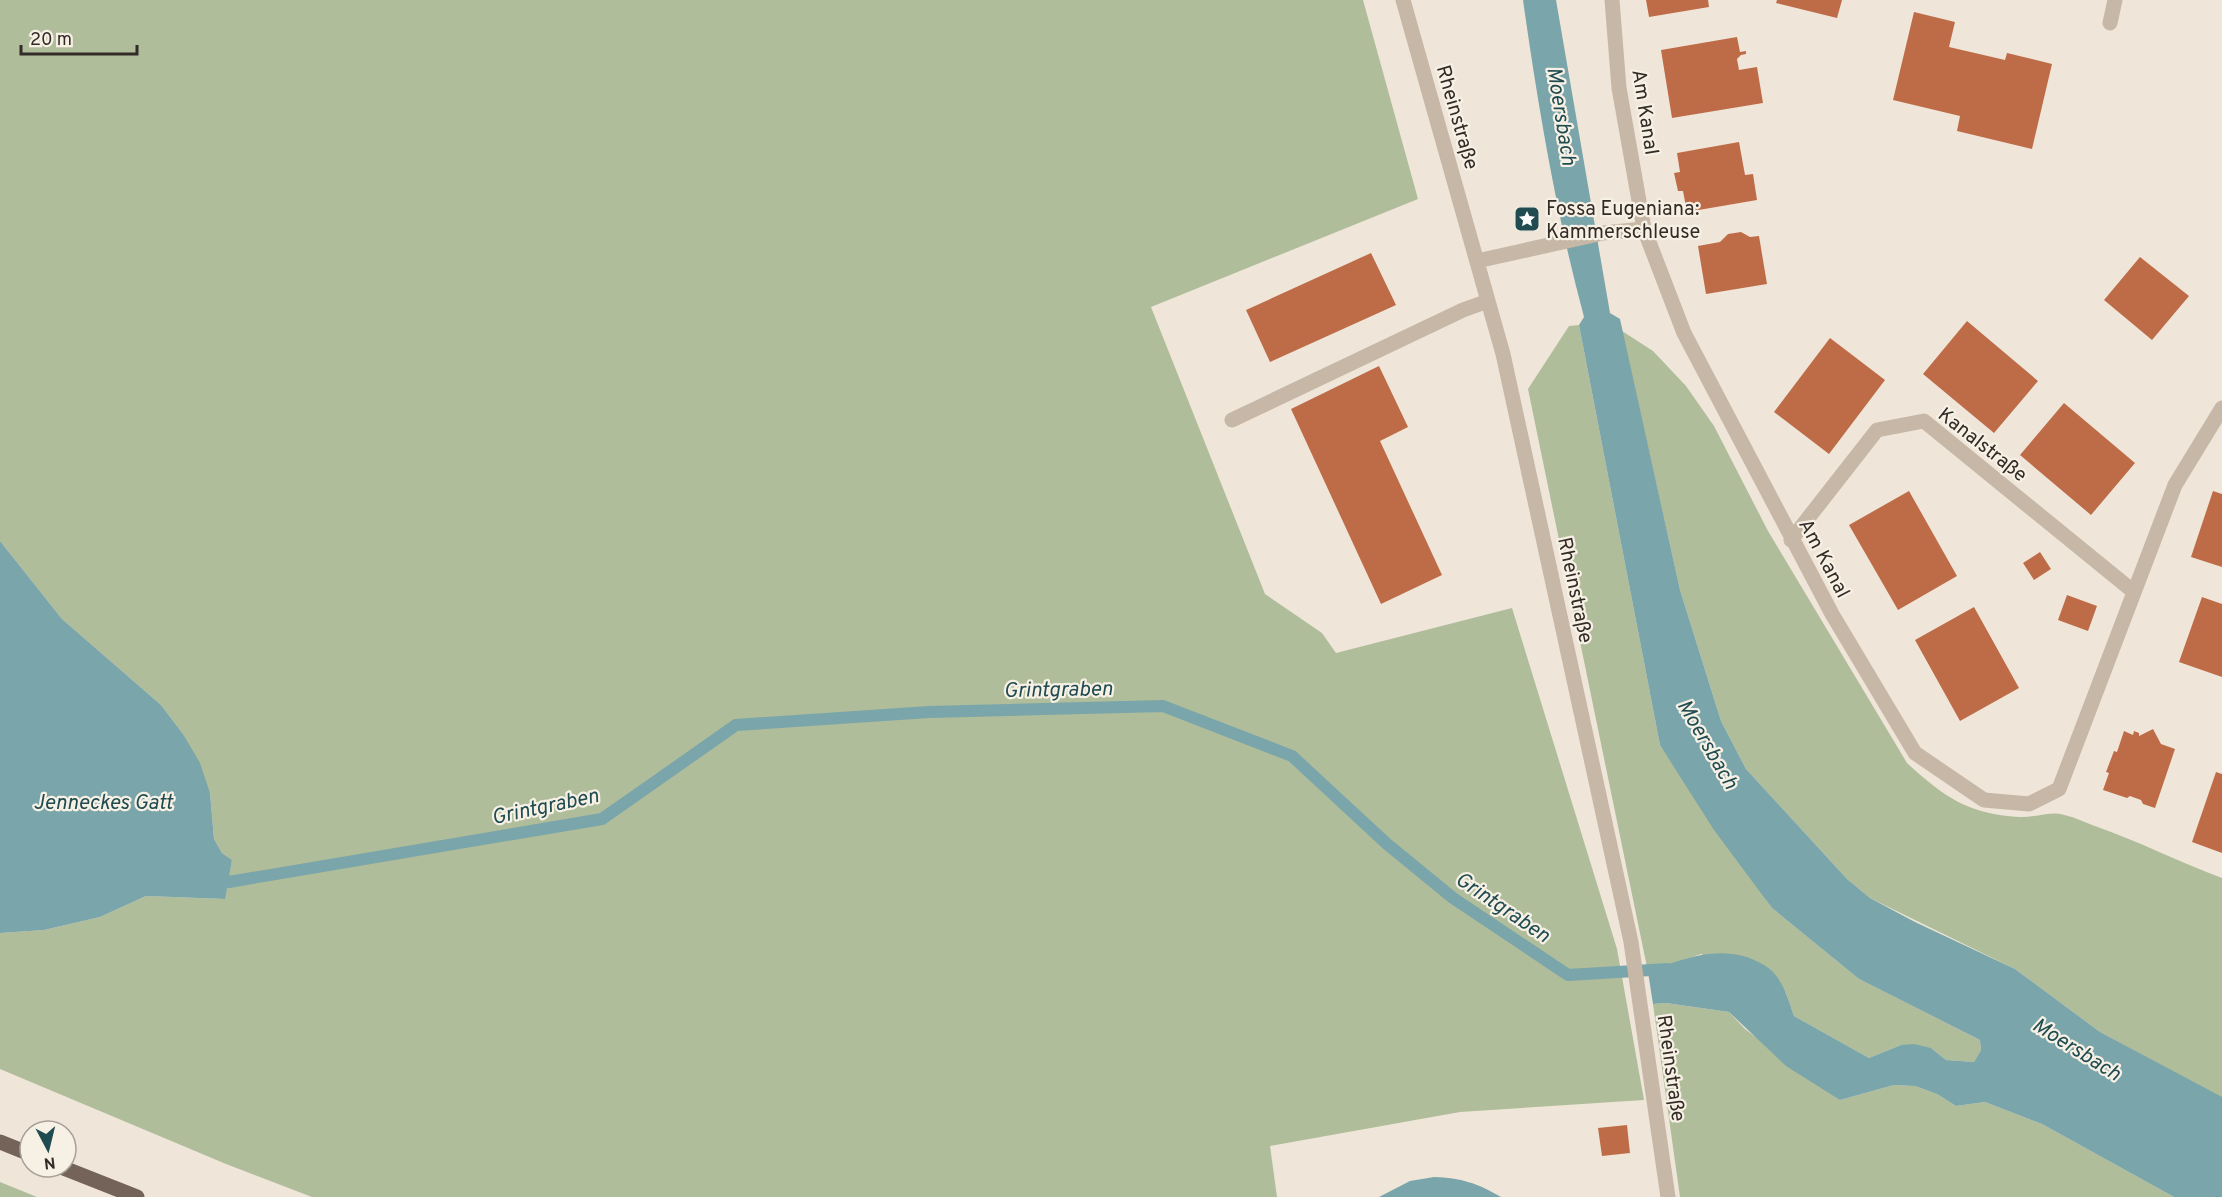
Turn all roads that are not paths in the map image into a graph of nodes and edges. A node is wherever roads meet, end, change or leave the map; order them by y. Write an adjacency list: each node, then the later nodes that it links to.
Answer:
1 (1403, 0): 6 (street, Rheinstraße)
2 (1612, 0): 5 (street, Am Kanal)
3 (2115, 0): 4 (street)
4 (2110, 23)
5 (1644, 229): 6 (street); 10 (street, Am Kanal)
6 (1477, 261): 7 (street, Rheinstraße)
7 (1488, 301): 9 (street); 16 (street, Rheinstraße)
8 (2222, 408): 11 (street)
9 (1232, 420)
10 (1791, 540): 11 (street, Kanalstraße); 11 (street, Am Kanal)
11 (2134, 592)
12 (0, 1142): 13 (main road)
13 (18, 1149)
14 (78, 1174): 15 (main road)
15 (137, 1197)
16 (1668, 1197)

